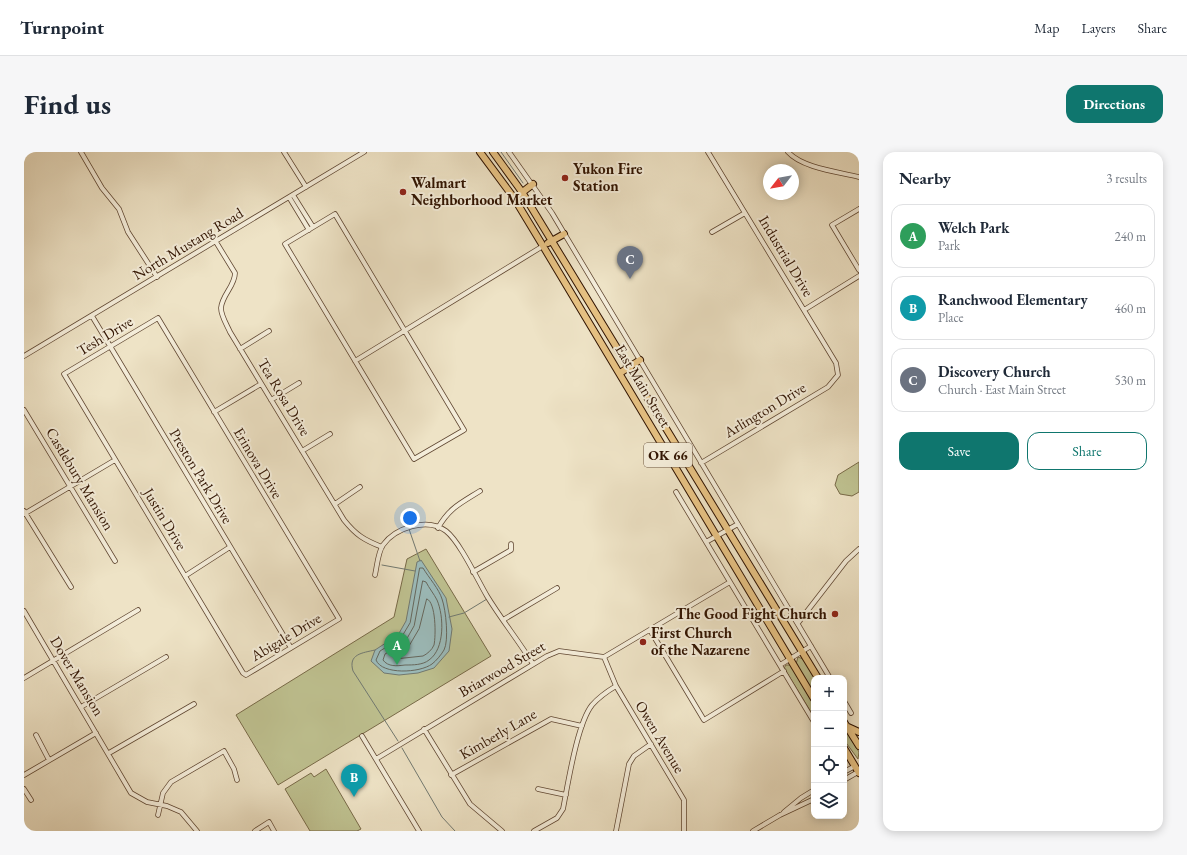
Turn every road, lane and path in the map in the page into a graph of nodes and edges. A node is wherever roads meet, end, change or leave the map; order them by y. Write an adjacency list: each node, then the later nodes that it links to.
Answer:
1 (81, 152): 25 (street)
2 (284, 152): 11 (street)
3 (364, 152): 11 (street, North Mustang Road)
4 (480, 152): 14 (highway, East Main Street / OK 66)
5 (492, 152): 12 (highway, East Main Street / OK 66)
6 (509, 152): 10 (street, East Main Street)
7 (708, 152): 16 (street, Industrial Drive)
8 (788, 152): 9 (street)
9 (859, 177)
10 (533, 184): 12 (highway); 19 (street, East Main Street)
11 (306, 187): 13 (street, North Mustang Road)
12 (522, 192): 14 (highway); 20 (highway, East Main Street / OK 66)
13 (291, 196): 17 (street); 21 (street, North Mustang Road)
14 (514, 198): 22 (highway, East Main Street / OK 66)
15 (859, 209): 23 (street)
16 (745, 213): 18 (street); 26 (street, Industrial Drive)
17 (311, 229): 30 (street); 35 (street)
18 (712, 232)
19 (564, 234): 20 (highway); 34 (street, East Main Street)
20 (552, 241): 22 (highway); 36 (highway, East Main Street / OK 66)
21 (216, 242): 25 (street, North Mustang Road); 32 (street, Tea Rosa Drive)
22 (543, 246): 30 (street); 37 (highway, East Main Street / OK 66)
23 (859, 270)
24 (859, 276): 26 (street)
25 (156, 277): 27 (street, North Mustang Road)
26 (804, 310): 39 (street, Industrial Drive)
27 (92, 316): 31 (street, Preston Park Drive); 33 (street, North Mustang Road)
28 (158, 318): 31 (street, Tesh Drive); 44 (street, Erinova Drive)
29 (269, 331): 32 (street)
30 (405, 331): 35 (street); 35 (street)
31 (110, 346): 38 (street, Tesh Drive); 62 (street, Preston Park Drive)
32 (240, 349): 41 (street, Tea Rosa Drive)
33 (24, 356)
34 (640, 360): 36 (highway); 48 (street, East Main Street)
35 (355, 361)
36 (629, 367): 37 (highway); 57 (highway, East Main Street / OK 66)
37 (620, 373): 58 (highway, East Main Street / OK 66)
38 (64, 374): 47 (street, Justin Drive)
39 (838, 375): 48 (street, Arlington Drive)
40 (299, 383): 42 (street)
41 (261, 384): 42 (street, Tea Rosa Drive); 44 (street)
42 (271, 400): 46 (street, Tea Rosa Drive)
43 (24, 410): 49 (street, Castlebury Mansion)
44 (214, 412): 73 (street, Erinova Drive)
45 (330, 434): 46 (street)
46 (302, 451): 53 (street, Tea Rosa Drive)
47 (115, 460): 49 (street); 67 (street, Justin Drive)
48 (701, 463): 55 (street, East Main Street)
49 (70, 487): 54 (street); 64 (street, Castlebury Mansion)
50 (360, 487): 53 (street)
51 (480, 491): 56 (street)
52 (676, 492): 59 (street)
53 (335, 504): 61 (street, Tea Rosa Drive)
54 (24, 513): 69 (street)
55 (738, 524): 57 (street); 75 (street, East Main Street)
56 (438, 528): 61 (street); 65 (street)
57 (728, 530): 58 (street); 79 (highway, East Main Street / OK 66)
58 (717, 537): 59 (street); 82 (highway, East Main Street / OK 66)
59 (706, 542): 68 (street)
60 (511, 544): 65 (street)
61 (382, 546): 66 (street)
62 (230, 547): 67 (street); 78 (street, Preston Park Drive)
63 (859, 549): 75 (street)
64 (115, 561)
65 (473, 572): 74 (street)
66 (375, 575)
67 (185, 576): 87 (street, Justin Drive)
68 (730, 582): 76 (street); 85 (street)
69 (71, 587)
70 (557, 588): 74 (street)
71 (138, 610): 83 (street)
72 (24, 611): 83 (street, Dover Mansion)
73 (339, 619): 78 (street, Abigale Drive)
74 (503, 620): 84 (street)
75 (798, 623): 77 (street, East Main Street)
76 (650, 630): 81 (street); 86 (street)
77 (811, 646): 79 (street); 89 (street, East Main Street)
78 (291, 648): 87 (street, Abigale Drive)
79 (802, 651): 82 (street); 88 (highway, East Main Street / OK 66)
80 (166, 657): 95 (street)
81 (604, 657): 84 (street, Briarwood Street); 91 (street, Owen Avenue)
82 (790, 658): 85 (street); 92 (highway, East Main Street / OK 66)
83 (53, 660): 90 (street); 95 (street, Dover Mansion)
84 (533, 664): 101 (street, Briarwood Street)
85 (780, 664): 86 (street)
86 (784, 671): 97 (street)
87 (246, 675)
88 (816, 675)
89 (828, 675)
90 (24, 678)
91 (616, 686): 99 (street); 106 (street, Owen Avenue)
92 (811, 694)
93 (194, 704): 108 (street)
94 (847, 706): 96 (street)
95 (81, 707): 103 (street, Dover Mansion)
96 (852, 713)
97 (811, 717)
98 (847, 725): 102 (highway)
99 (582, 726): 116 (street, Kimberly Lane); 122 (street)
100 (847, 726): 107 (highway)
101 (424, 729): 110 (street, Briarwood Street); 116 (street)
102 (859, 732)
103 (96, 733): 108 (street, Dover Mansion); 112 (street)
104 (36, 735): 112 (street)
105 (362, 736): 110 (street)
106 (651, 744): 136 (street); 137 (street, Owen Avenue)
107 (859, 746)
108 (109, 753): 126 (street, Dover Mansion)
109 (847, 753): 113 (highway)
110 (376, 759): 133 (street)
111 (859, 759): 113 (highway)
112 (49, 760): 115 (street)
113 (858, 770): 114 (street); 117 (street)
114 (847, 772)
115 (24, 775)
116 (452, 775): 134 (street)
117 (847, 778)
118 (237, 780): 126 (street)
119 (538, 788): 122 (street)
120 (24, 789): 124 (street)
121 (811, 792): 123 (street)
122 (566, 794): 135 (street)
123 (802, 797): 127 (street); 129 (street)
124 (31, 800)
125 (811, 801): 127 (street)
126 (160, 804): 128 (street); 130 (street, Dover Mansion)
127 (807, 804): 129 (street)
128 (158, 815)
129 (780, 815): 138 (street)
130 (197, 831)
131 (254, 831): 132 (street)
132 (274, 831)
133 (419, 831)
134 (502, 831)
135 (534, 831)
136 (616, 831)
137 (684, 831)
138 (753, 831)

